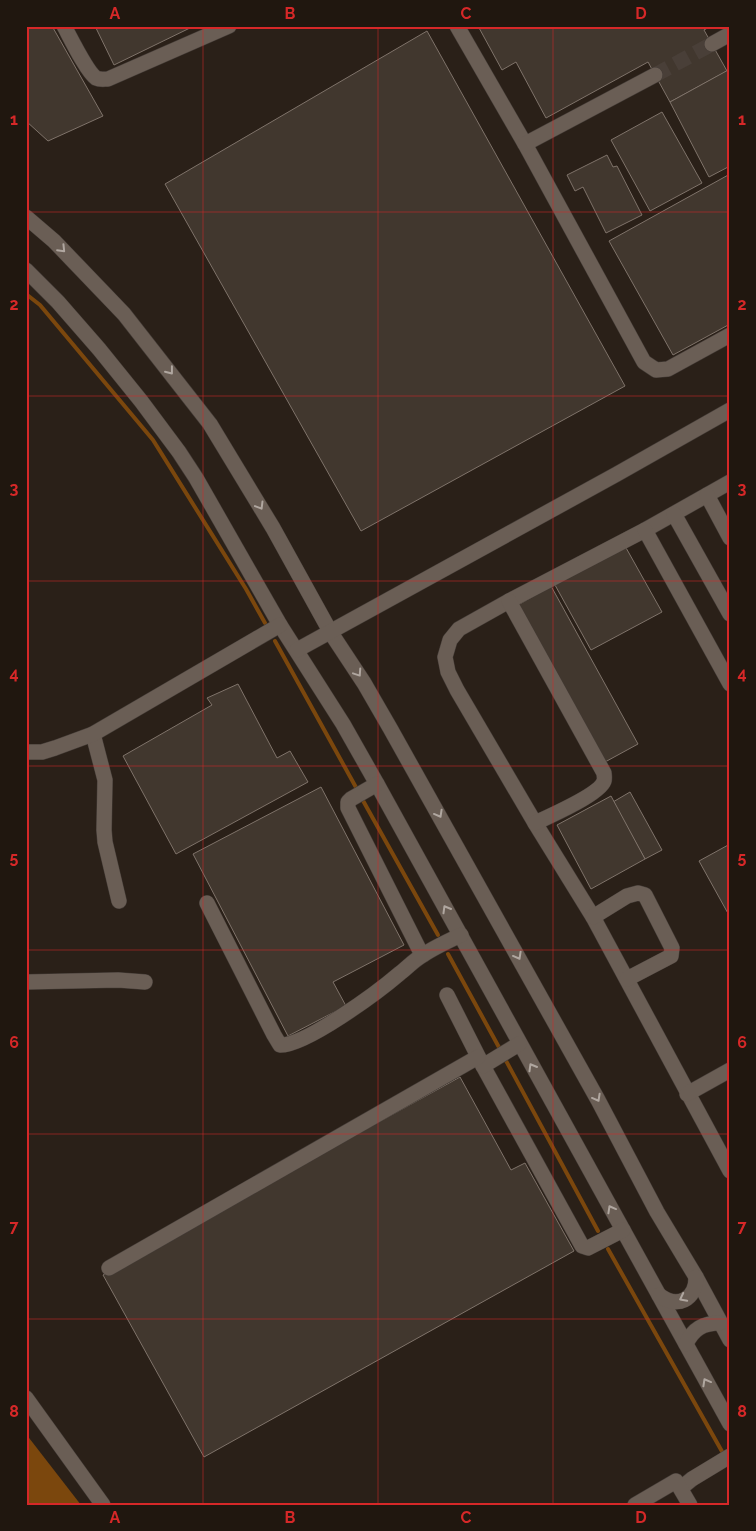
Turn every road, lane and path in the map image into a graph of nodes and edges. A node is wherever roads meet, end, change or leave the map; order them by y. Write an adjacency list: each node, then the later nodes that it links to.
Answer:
1 (64, 26): 2 (street)
2 (228, 26)
3 (457, 26): 7 (street)
4 (730, 34): 5 (street)
5 (712, 44)
6 (655, 75): 7 (street)
7 (525, 144): 10 (street)
8 (26, 217): 22 (street, one-way to 22)
9 (26, 270): 21 (street)
10 (730, 335)
11 (730, 410): 22 (street)
12 (730, 482): 13 (street)
13 (707, 495): 14 (street); 16 (street)
14 (674, 514): 15 (street); 18 (street)
15 (645, 530): 19 (street); 24 (street)
16 (730, 538)
17 (730, 582): 18 (street)
18 (716, 590): 20 (street)
19 (509, 601): 28 (street); 28 (street)
20 (730, 614)
21 (280, 625): 23 (street); 25 (street)
22 (331, 633): 23 (street); 45 (street, one-way to 45)
23 (297, 650): 27 (street)
24 (730, 684)
25 (93, 734): 26 (street); 29 (street)
26 (26, 752)
27 (365, 790): 32 (street, one-way to 27); 33 (street)
28 (535, 824): 31 (street)
29 (119, 901)
30 (207, 903): 33 (street)
31 (593, 917): 34 (street); 34 (street)
32 (461, 935): 33 (street); 38 (street)
33 (422, 955)
34 (627, 979): 41 (street)
35 (26, 982): 36 (street)
36 (145, 982)
37 (447, 995): 39 (street)
38 (508, 1050): 39 (street); 43 (street, one-way to 38)
39 (480, 1062): 43 (street); 44 (street)
40 (730, 1070): 41 (street)
41 (687, 1094): 42 (street)
42 (730, 1171)
43 (623, 1230): 46 (street)
44 (109, 1268)
45 (696, 1277): 46 (street, one-way to 46); 47 (street)
46 (658, 1295): 49 (street)
47 (720, 1323): 48 (street); 49 (street)
48 (730, 1340)
49 (686, 1344): 51 (street, one-way to 49)
50 (26, 1398): 54 (street)
51 (730, 1424)
52 (725, 1459): 53 (street)
53 (681, 1488): 55 (street); 56 (street)
54 (103, 1505)
55 (635, 1505)
56 (690, 1505)

